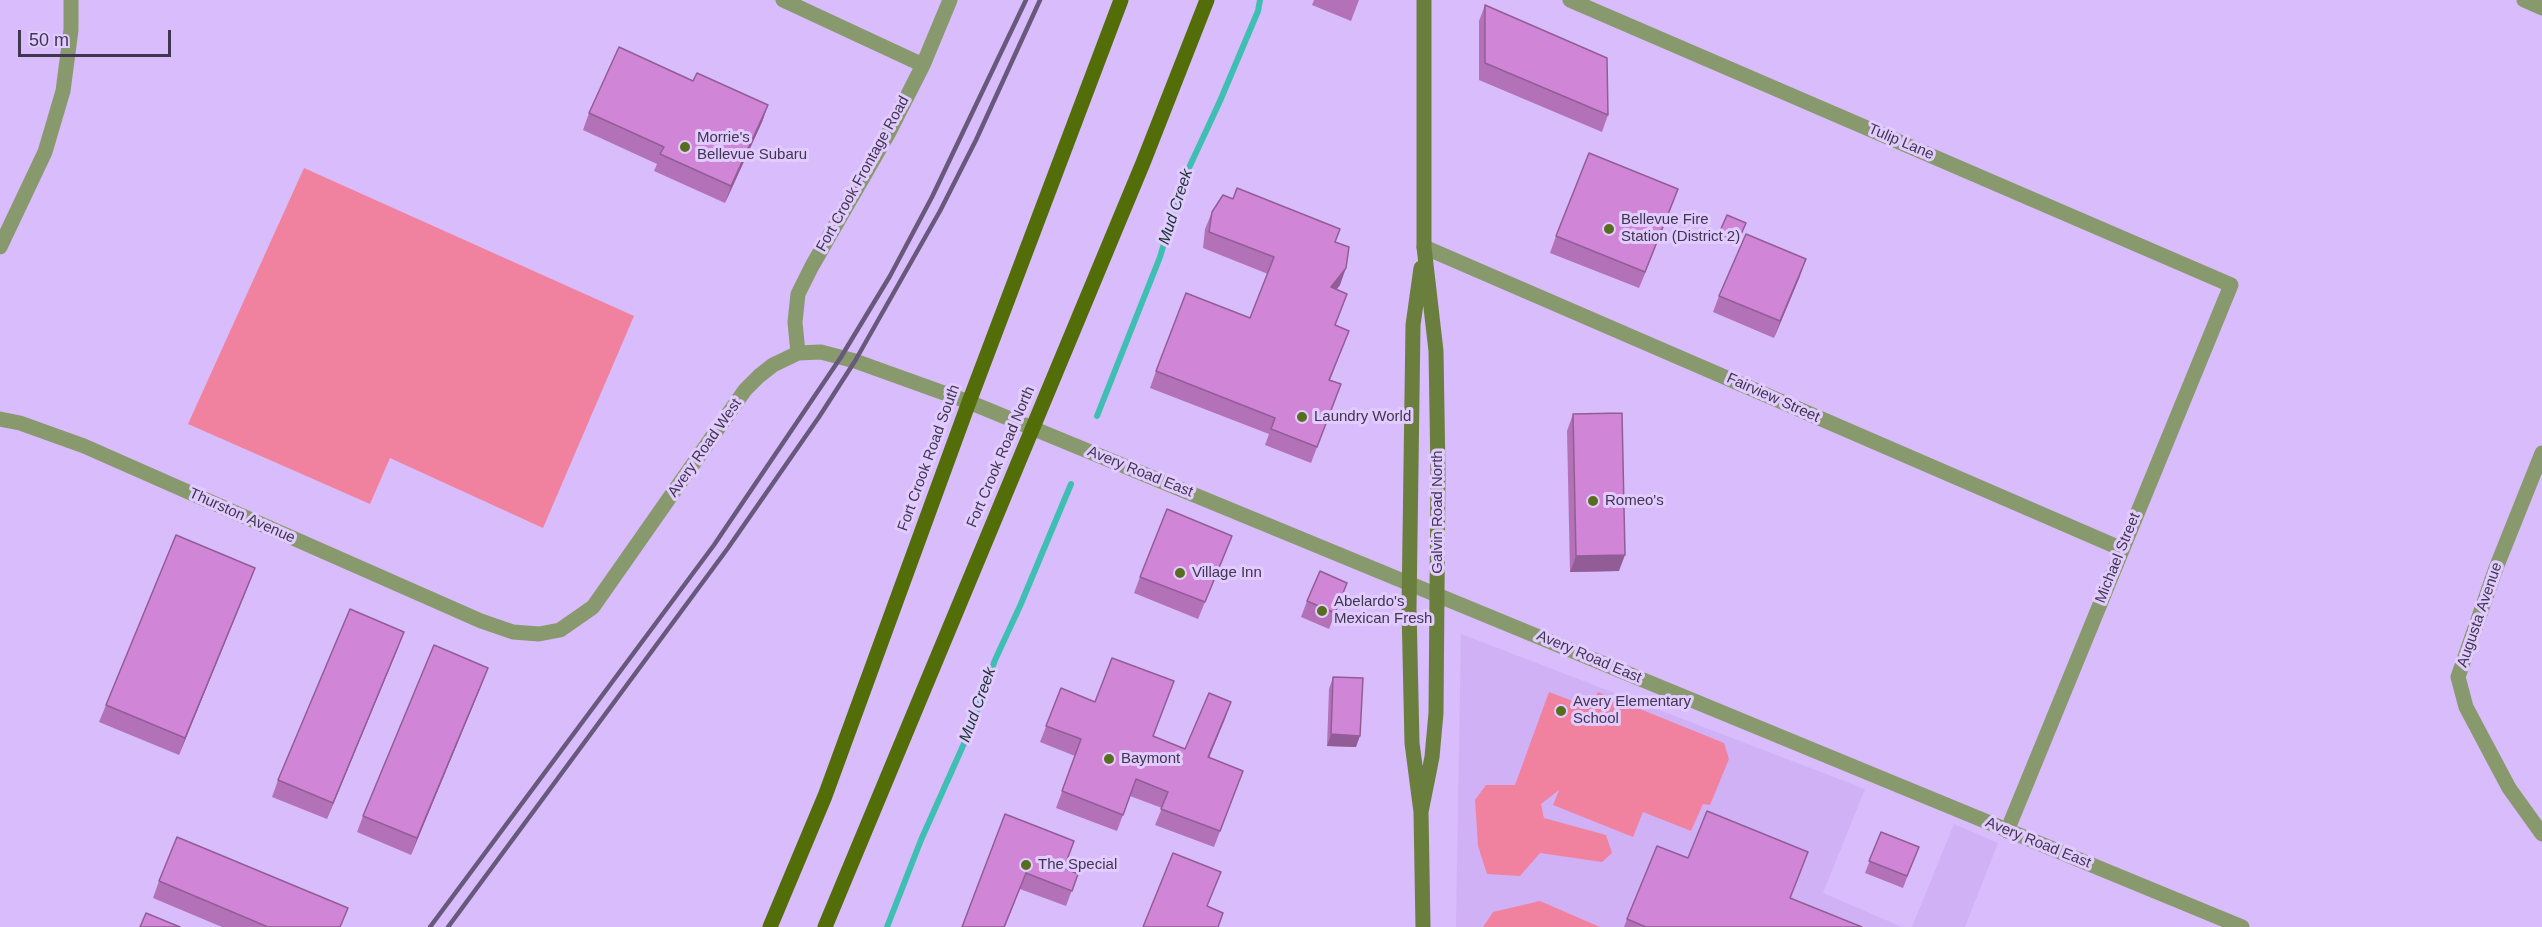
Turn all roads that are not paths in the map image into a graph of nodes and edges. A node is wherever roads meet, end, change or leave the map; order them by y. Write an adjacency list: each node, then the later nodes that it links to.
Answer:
1 (71, 0): 11 (street)
2 (783, 0): 10 (street)
3 (950, 0): 10 (street, Fort Crook Frontage Road)
4 (1120, 0): 15 (main road, Fort Crook Road South)
5 (1207, 0): 17 (main road, Fort Crook Road North)
6 (1424, 0): 12 (main road, Galvin Road North)
7 (1570, 0): 13 (street, Tulip Lane)
8 (2524, 0): 9 (street)
9 (2542, 8)
10 (923, 65): 14 (street, Fort Crook Frontage Road)
11 (2, 237)
12 (1424, 247): 19 (street, Fairview Street); 20 (main road, Galvin Road North); 21 (main road, Galvin Road North)
13 (2231, 285): 19 (street, Michael Street)
14 (798, 353): 15 (street, Avery Road West); 22 (street, Avery Road West)
15 (969, 402): 17 (street, Avery Road East); 26 (main road, Fort Crook Road South)
16 (0, 419): 22 (street, Thurston Avenue)
17 (1033, 428): 20 (street, Avery Road East); 27 (main road, Fort Crook Road North)
18 (2542, 453): 25 (street, Augusta Avenue)
19 (2122, 549): 24 (street, Michael Street)
20 (1410, 581): 21 (street, Avery Road East); 23 (main road, Galvin Road North)
21 (1437, 593): 23 (main road, Galvin Road North); 24 (street, Avery Road East)
22 (481, 621)
23 (1421, 812): 28 (main road, Galvin Road North)
24 (2007, 831): 29 (street, Avery Road East)
25 (2542, 834)
26 (770, 927)
27 (825, 927)
28 (1422, 927)
29 (2242, 927)

